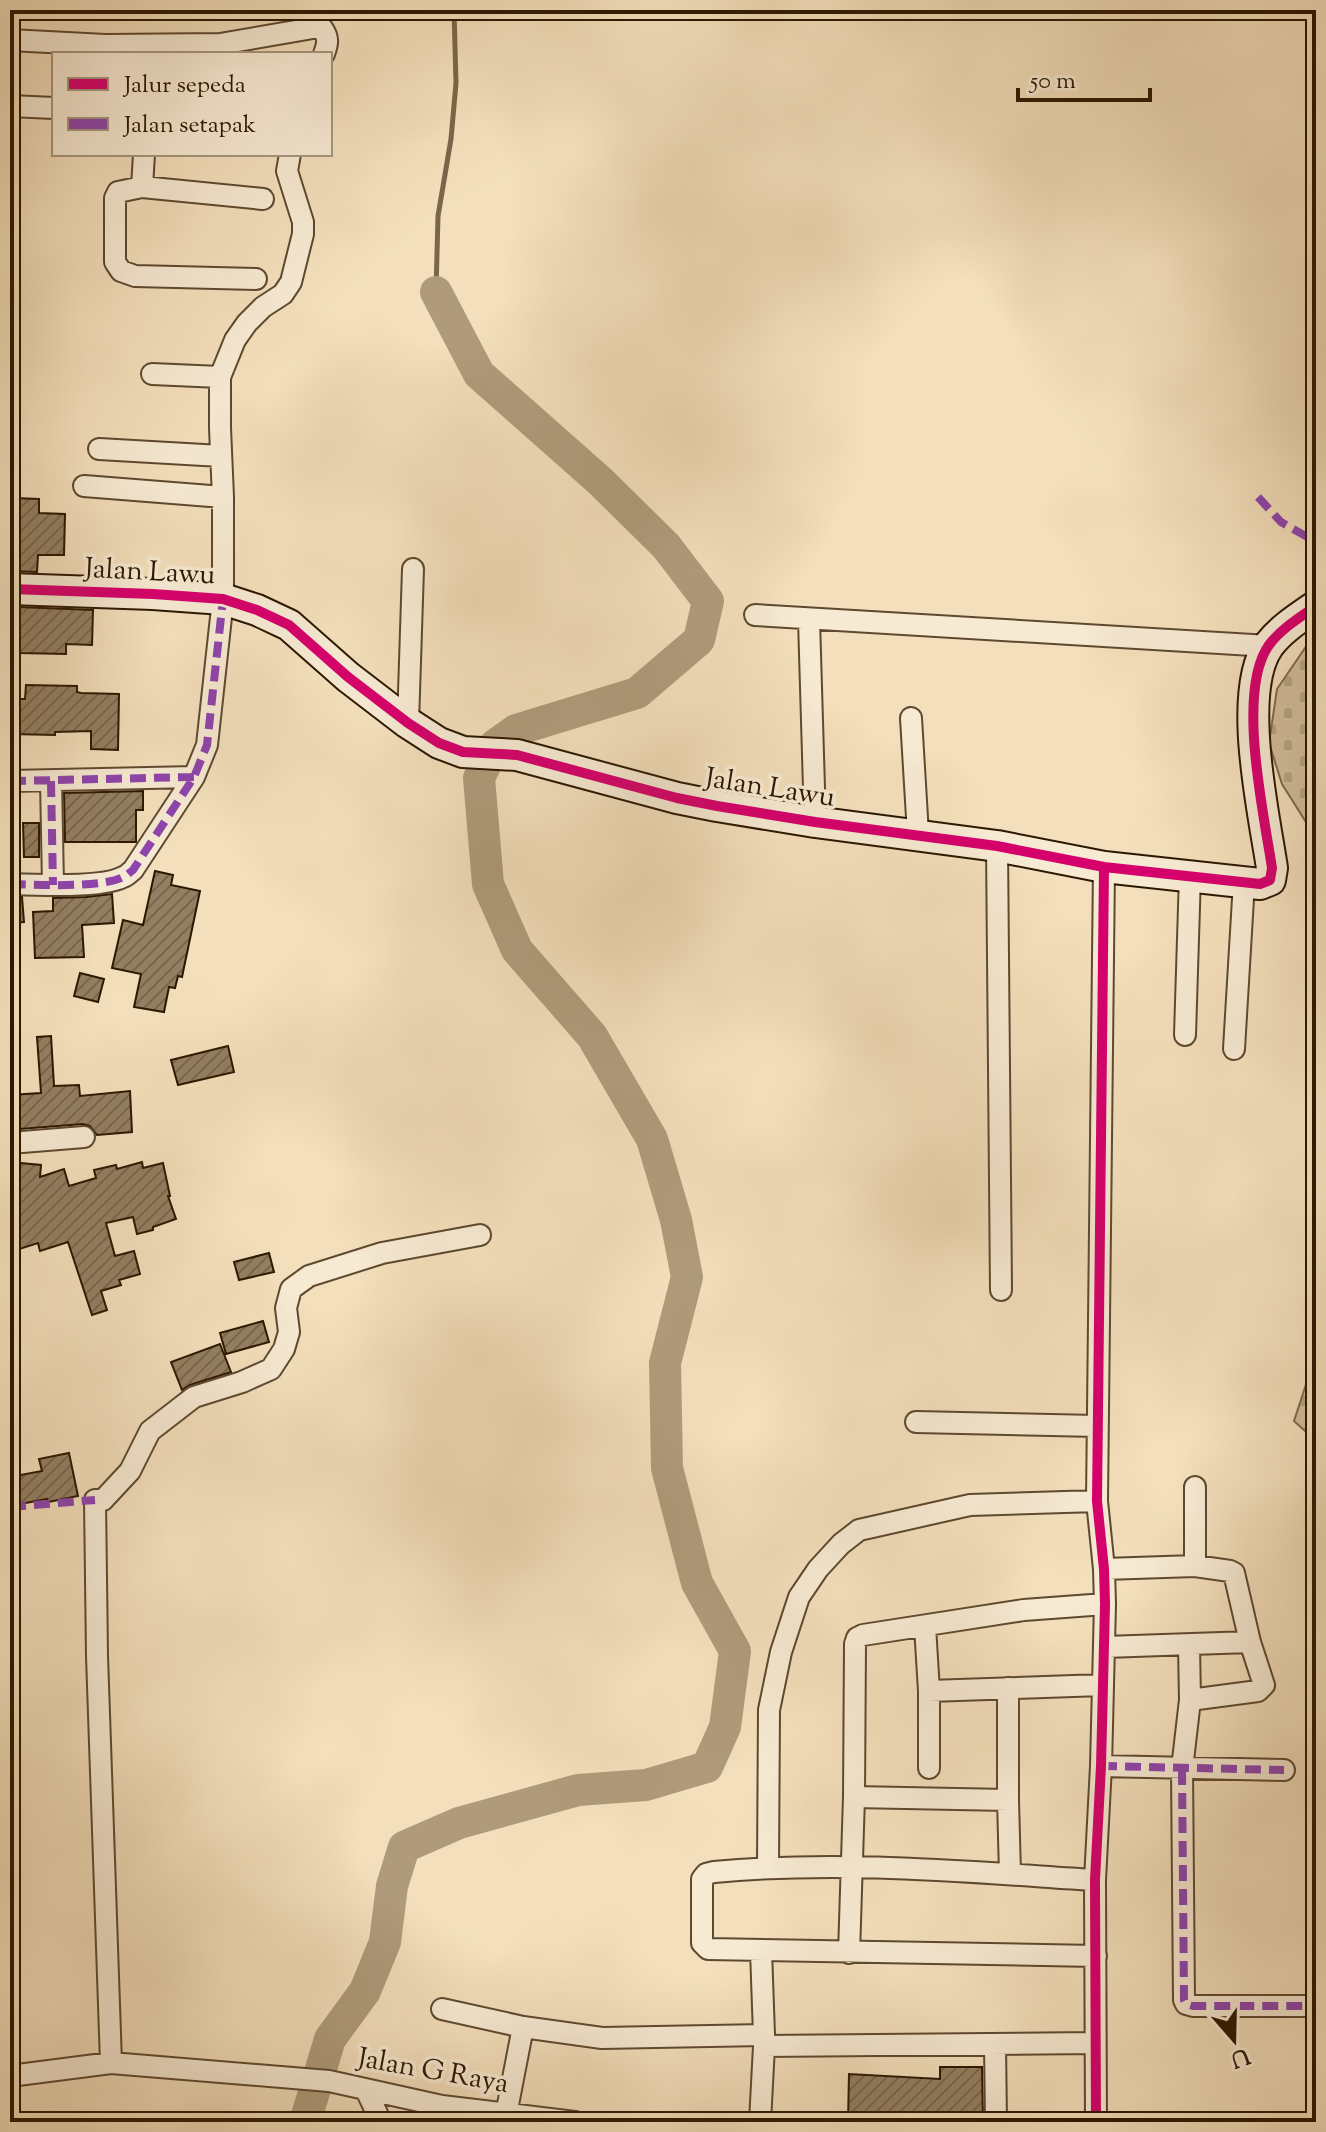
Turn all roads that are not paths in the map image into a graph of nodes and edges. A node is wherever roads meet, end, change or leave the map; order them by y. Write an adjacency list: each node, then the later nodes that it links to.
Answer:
1 (10, 40): 2 (street)
2 (151, 50): 3 (street)
3 (325, 52)
4 (10, 106): 5 (street)
5 (52, 108)
6 (144, 156): 8 (street)
7 (290, 156): 12 (street)
8 (142, 187): 9 (street); 10 (street)
9 (263, 199)
10 (256, 279)
11 (152, 374): 12 (street)
12 (220, 377): 14 (street)
13 (99, 449): 14 (street)
14 (221, 456): 16 (street)
15 (84, 486): 16 (street)
16 (223, 497): 19 (street)
17 (413, 569): 25 (street)
18 (10, 589): 19 (street, Jalan Lawu)
19 (223, 599): 25 (street, Jalan Lawu); 26 (street)
20 (1316, 606): 23 (street)
21 (755, 615): 22 (street)
22 (809, 620): 23 (street); 29 (street)
23 (1269, 646): 34 (street)
24 (911, 718): 30 (street)
25 (408, 723): 29 (street, Jalan Lawu)
26 (194, 777): 28 (street); 36 (street)
27 (10, 781): 28 (street)
28 (51, 781): 36 (street)
29 (815, 822): 30 (street, Jalan Lawu)
30 (918, 834): 31 (street, Jalan Lawu)
31 (997, 846): 32 (street, Jalan Lawu); 42 (street)
32 (1104, 867): 33 (street, Jalan Lawu); 44 (street)
33 (1190, 875): 34 (street, Jalan Lawu); 37 (street)
34 (1244, 882): 38 (street)
35 (10, 884): 36 (street)
36 (53, 885)
37 (1185, 1035)
38 (1234, 1049)
39 (84, 1137): 40 (street)
40 (10, 1143)
41 (480, 1235): 77 (street)
42 (1001, 1290)
43 (916, 1422): 44 (street)
44 (1097, 1426): 46 (street)
45 (1195, 1487): 47 (street)
46 (1097, 1501): 48 (street); 64 (street)
47 (1195, 1566): 48 (street); 51 (street)
48 (1104, 1569): 49 (street)
49 (1105, 1604): 50 (street); 53 (street)
50 (925, 1626): 56 (street); 62 (street)
51 (1250, 1642): 52 (street); 57 (street)
52 (1189, 1645): 53 (street); 57 (street)
53 (1105, 1647): 54 (street)
54 (1102, 1685): 55 (street); 58 (street)
55 (1008, 1688): 56 (street); 63 (street)
56 (929, 1691): 59 (street)
57 (1190, 1700): 60 (street)
58 (1101, 1766): 60 (street); 67 (street)
59 (929, 1768)
60 (1182, 1769): 61 (street); 71 (street)
61 (1284, 1770)
62 (854, 1797): 63 (street); 65 (street)
63 (1008, 1800): 66 (street)
64 (768, 1867): 65 (street); 68 (street)
65 (852, 1867): 66 (street); 69 (street)
66 (1010, 1874): 67 (street)
67 (1095, 1880): 70 (street)
68 (761, 1950): 69 (street); 74 (street)
69 (849, 1953): 70 (street)
70 (1096, 1956): 75 (street)
71 (1316, 2006)
72 (442, 2009): 73 (street)
73 (523, 2027): 74 (street); 80 (street)
74 (764, 2040): 76 (street); 83 (street)
75 (1095, 2043): 76 (street); 85 (street)
76 (995, 2044): 84 (street)
77 (111, 2063): 78 (street, Jalan G Raya); 79 (street, Jalan G Raya)
78 (10, 2076)
79 (366, 2090): 80 (street, Jalan G Raya); 81 (street)
80 (506, 2115): 82 (street, Jalan G Raya)
81 (381, 2122)
82 (575, 2122)
83 (760, 2122)
84 (996, 2122)
85 (1096, 2122)

